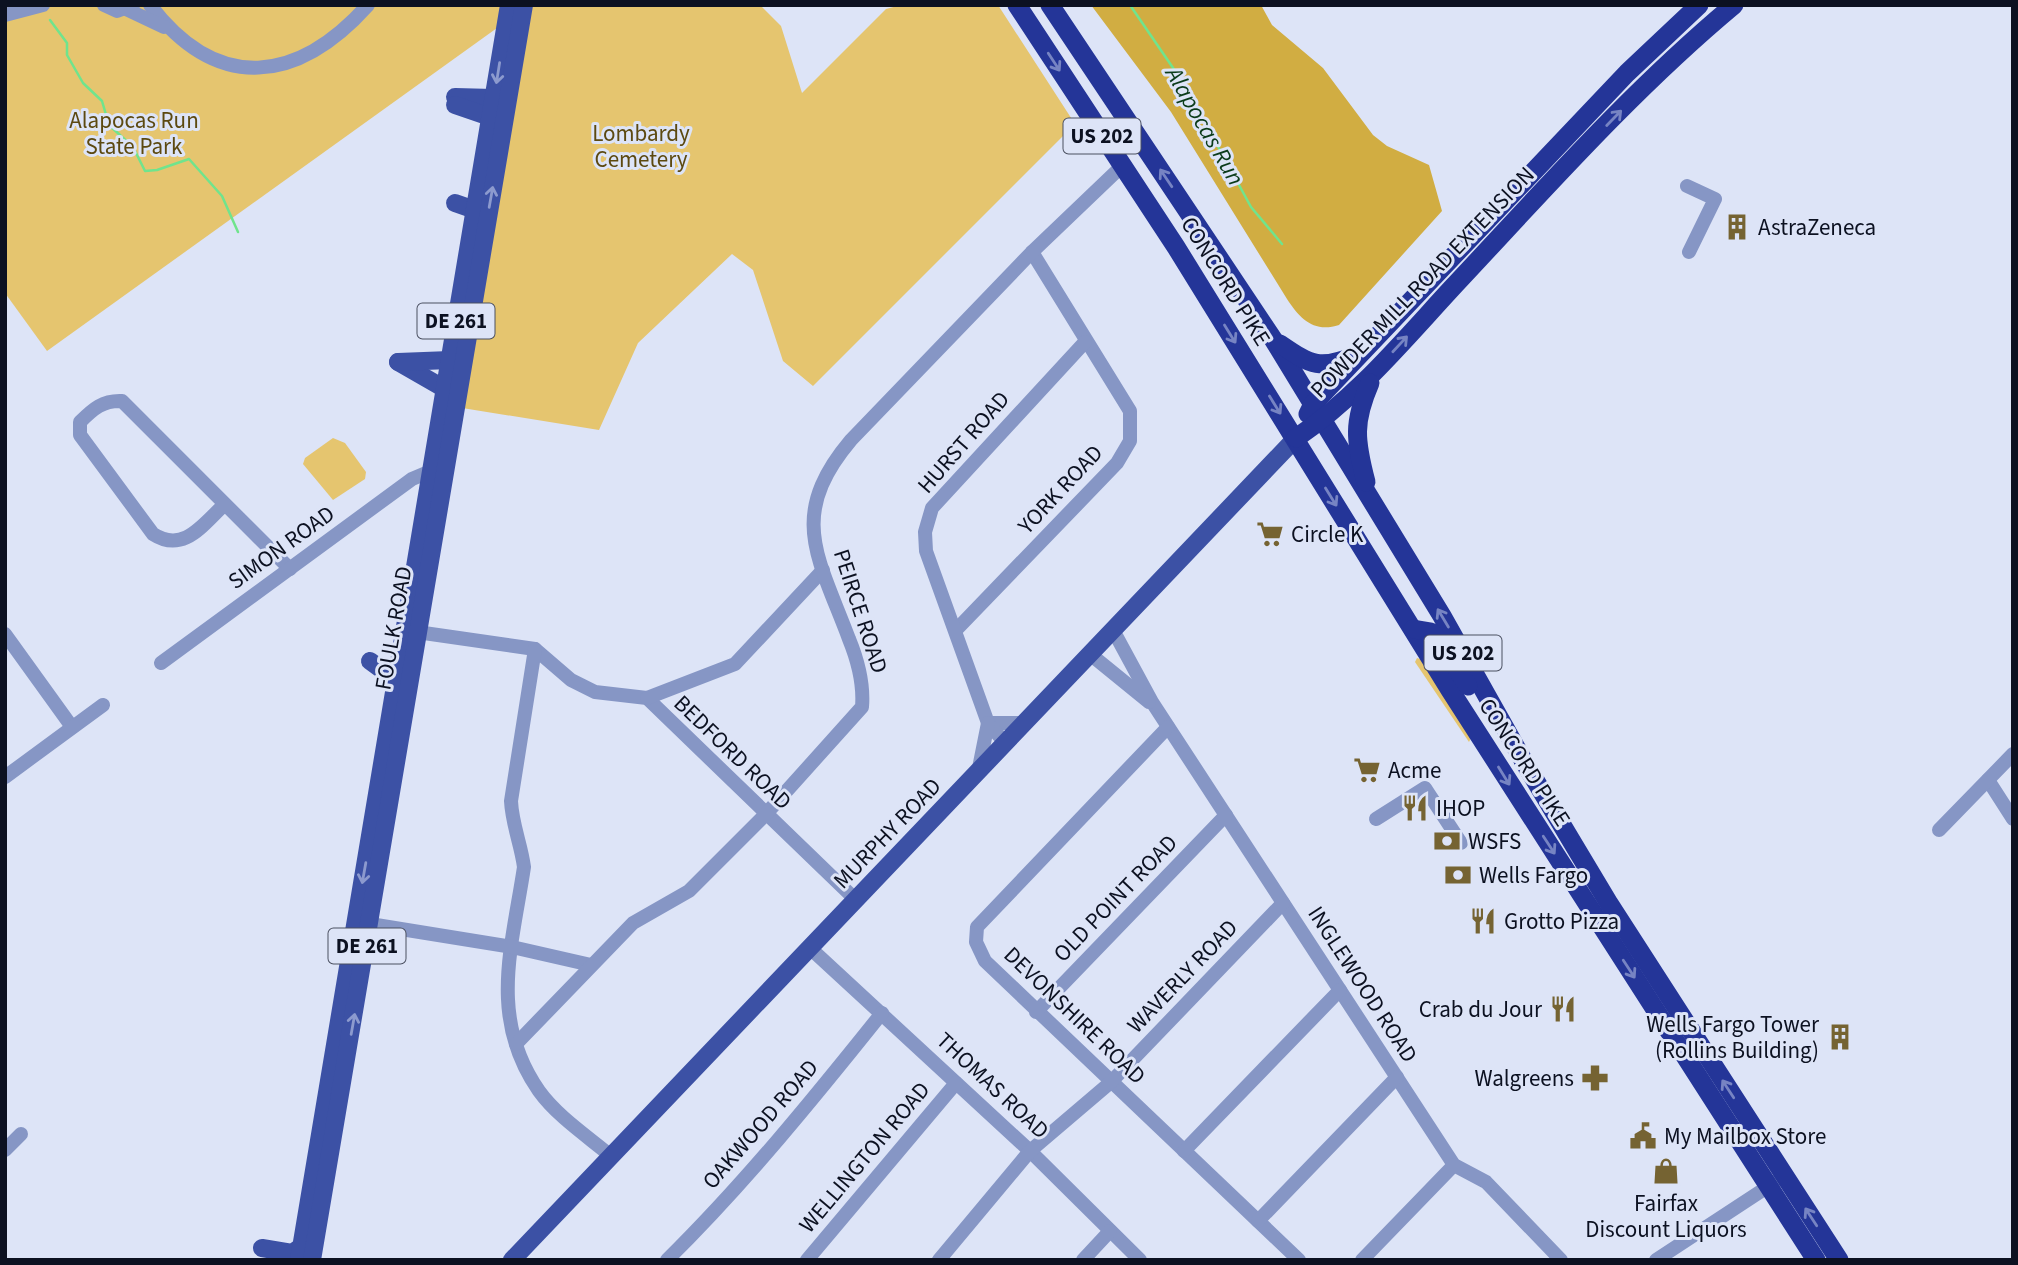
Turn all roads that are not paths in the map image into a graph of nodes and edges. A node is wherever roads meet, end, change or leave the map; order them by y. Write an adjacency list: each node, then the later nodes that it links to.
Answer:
1 (43, 5): 12 (street)
2 (104, 5): 11 (street)
3 (150, 5): 13 (street)
4 (368, 5): 13 (street)
5 (509, 5): 14 (main road, FOULK ROAD / DE 261, one-way to 14)
6 (523, 5): 22 (main road, FOULK ROAD / DE 261, one-way to 6)
7 (1017, 5): 16 (highway, CONCORD PIKE / US 202, one-way to 16)
8 (1050, 5): 23 (highway, CONCORD PIKE / US 202, one-way to 8)
9 (1699, 5): 25 (highway, POWDER MILL ROAD EXTENSION)
10 (1734, 5): 27 (highway, POWDER MILL ROAD EXTENSION, one-way to 10)
11 (130, 7): 13 (street)
12 (5, 15)
13 (172, 31)
14 (493, 99): 15 (main road, FOULK ROAD / DE 261); 15 (main road)
15 (490, 117): 19 (main road, FOULK ROAD / DE 261)
16 (1122, 166): 20 (street, PEIRCE ROAD); 30 (highway, CONCORD PIKE / US 202, one-way to 30)
17 (1688, 186): 21 (street)
18 (455, 204): 19 (main road)
19 (475, 210): 22 (main road, FOULK ROAD / DE 261)
20 (1032, 252): 24 (street, YORK ROAD); 35 (street, PEIRCE ROAD)
21 (1689, 253)
22 (469, 287): 26 (main road, FOULK ROAD / DE 261); 40 (main road, FOULK ROAD / DE 261)
23 (1273, 339): 25 (highway); 29 (highway, CONCORD PIKE / US 202)
24 (1085, 342): 37 (street, HURST ROAD); 37 (street, YORK ROAD)
25 (1362, 353): 29 (highway, POWDER MILL ROAD EXTENSION)
26 (450, 360): 28 (main road, FOULK ROAD / DE 261); 28 (main road)
27 (1376, 369): 29 (highway, POWDER MILL ROAD EXTENSION); 32 (highway)
28 (445, 389): 31 (main road, FOULK ROAD / DE 261)
29 (1318, 413): 30 (highway, POWDER MILL ROAD EXTENSION); 32 (highway, CONCORD PIKE / US 202)
30 (1296, 438): 36 (highway, CONCORD PIKE / US 202, one-way to 36); 38 (main road, MURPHY ROAD)
31 (431, 471): 34 (street, SIMON ROAD); 40 (main road, FOULK ROAD / DE 261)
32 (1372, 503): 55 (highway, CONCORD PIKE / US 202, one-way to 32)
33 (225, 504): 33 (street); 34 (street)
34 (290, 569): 44 (street, SIMON ROAD)
35 (823, 570): 46 (street); 59 (street, PEIRCE ROAD)
36 (1413, 629): 55 (highway); 84 (highway, CONCORD PIKE / US 202, one-way to 84)
37 (956, 630): 49 (street, HURST ROAD)
38 (1113, 630): 42 (main road, MURPHY ROAD); 48 (street, INGLEWOOD ROAD)
39 (5, 634): 51 (street)
40 (410, 634): 41 (street); 45 (main road, FOULK ROAD / DE 261); 67 (main road, FOULK ROAD / DE 261)
41 (535, 649): 46 (street, BEDFORD ROAD); 68 (street)
42 (1090, 654): 48 (street, INGLEWOOD ROAD); 50 (main road, MURPHY ROAD)
43 (370, 661): 45 (main road)
44 (161, 663)
45 (396, 680): 88 (main road, FOULK ROAD / DE 261, one-way to 88)
46 (647, 698): 59 (street, BEDFORD ROAD)
47 (103, 705): 51 (street)
48 (1155, 708): 52 (street, INGLEWOOD ROAD)
49 (988, 723): 50 (street); 53 (street, HURST ROAD); 56 (street)
50 (1026, 723): 53 (main road, MURPHY ROAD)
51 (72, 727): 57 (street)
52 (1168, 727): 60 (street, INGLEWOOD ROAD); 72 (street, DEVONSHIRE ROAD)
53 (1006, 744): 56 (main road, MURPHY ROAD)
54 (2013, 754): 58 (street)
55 (1523, 760): 84 (highway, CONCORD PIKE / US 202, one-way to 55)
56 (978, 773): 65 (main road, MURPHY ROAD)
57 (5, 777)
58 (1988, 780): 62 (street); 63 (street)
59 (765, 815): 65 (street, BEDFORD ROAD); 70 (street, PEIRCE ROAD)
60 (1226, 816): 66 (street, INGLEWOOD ROAD); 72 (street, OLD POINT ROAD)
61 (1376, 819): 64 (street)
62 (2013, 820)
63 (1939, 830)
64 (1461, 843)
65 (856, 900): 69 (main road, MURPHY ROAD)
66 (1283, 903): 71 (street, INGLEWOOD ROAD); 76 (street, WAVERLY ROAD)
67 (370, 924): 68 (street); 88 (main road, FOULK ROAD / DE 261, one-way to 67)
68 (512, 947): 70 (street); 74 (street)
69 (810, 948): 73 (street, THOMAS ROAD); 82 (main road, MURPHY ROAD)
70 (592, 965): 74 (street, PEIRCE ROAD)
71 (1340, 990): 75 (street, INGLEWOOD ROAD); 81 (street)
72 (1036, 1012): 76 (street, DEVONSHIRE ROAD)
73 (883, 1013): 77 (street, THOMAS ROAD); 90 (street, OAKWOOD ROAD)
74 (516, 1044): 82 (street)
75 (1397, 1077): 83 (street, INGLEWOOD ROAD); 85 (street)
76 (1111, 1082): 80 (street, WAVERLY ROAD); 81 (street, DEVONSHIRE ROAD)
77 (956, 1083): 80 (street, THOMAS ROAD); 91 (street, WELLINGTON ROAD)
78 (21, 1134): 79 (street)
79 (5, 1150)
80 (1030, 1151): 86 (street, THOMAS ROAD); 92 (street, WAVERLY ROAD)
81 (1184, 1151): 85 (street, DEVONSHIRE ROAD)
82 (611, 1156): 89 (main road, MURPHY ROAD)
83 (1454, 1165): 96 (street); 97 (street, INGLEWOOD ROAD)
84 (1776, 1181): 98 (street); 99 (highway, CONCORD PIKE / US 202); 100 (highway, CONCORD PIKE / US 202, one-way to 84)
85 (1258, 1221): 95 (street, DEVONSHIRE ROAD)
86 (1110, 1231): 93 (street); 94 (street, THOMAS ROAD)
87 (263, 1243): 88 (main road)
88 (305, 1254)
89 (512, 1260)
90 (667, 1260)
91 (807, 1260)
92 (939, 1260)
93 (1083, 1260)
94 (1140, 1260)
95 (1298, 1260)
96 (1362, 1260)
97 (1561, 1260)
98 (1656, 1260)
99 (1816, 1260)
100 (1839, 1260)

